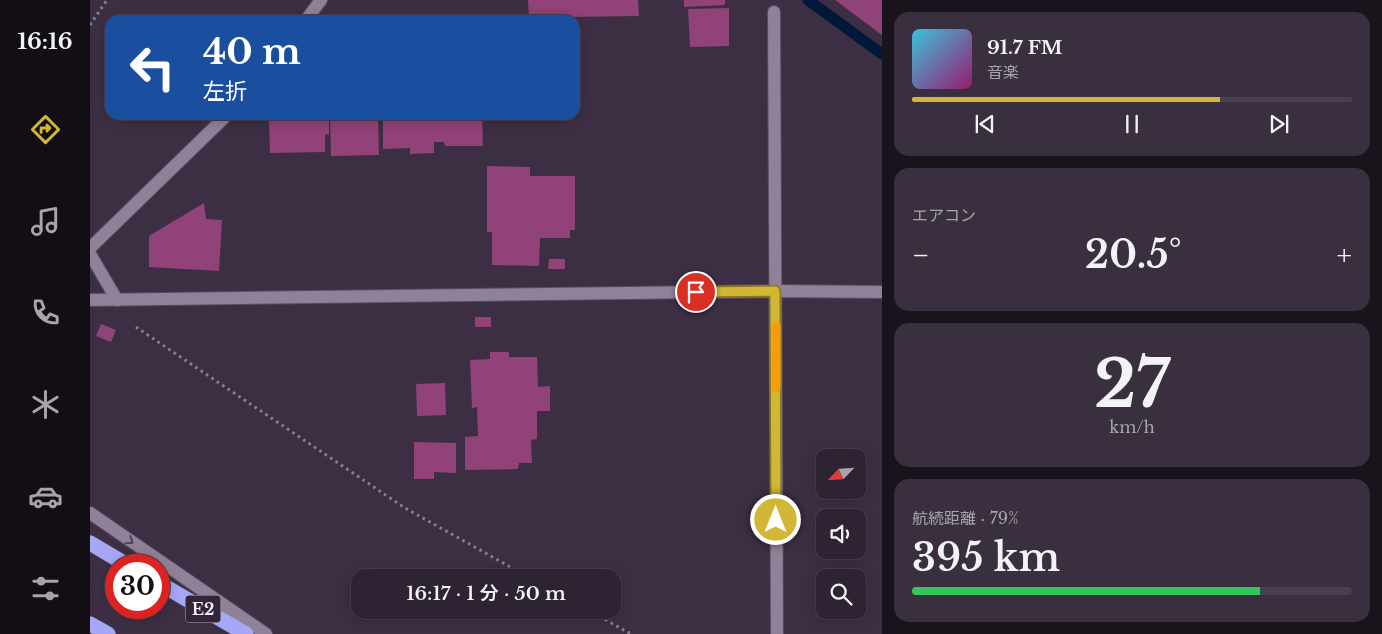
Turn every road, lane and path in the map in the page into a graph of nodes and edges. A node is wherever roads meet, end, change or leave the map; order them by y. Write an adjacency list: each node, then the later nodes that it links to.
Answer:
1 (106, 0): 5 (path)
2 (322, 0): 4 (street)
3 (774, 12): 9 (street)
4 (310, 15)
5 (90, 25)
6 (222, 120): 7 (street)
7 (90, 248)
8 (90, 254): 12 (street)
9 (775, 291): 10 (street); 12 (street); 24 (street)
10 (882, 292)
11 (90, 300): 12 (street)
12 (116, 300): 16 (path)
13 (90, 513): 22 (street, one-way to 22)
14 (90, 543): 15 (highway)
15 (108, 554)
16 (514, 569)
17 (170, 589): 21 (highway, E2)
18 (604, 619): 23 (path)
19 (90, 626): 20 (highway)
20 (106, 634)
21 (246, 634)
22 (266, 634)
23 (631, 634)
24 (777, 634)

